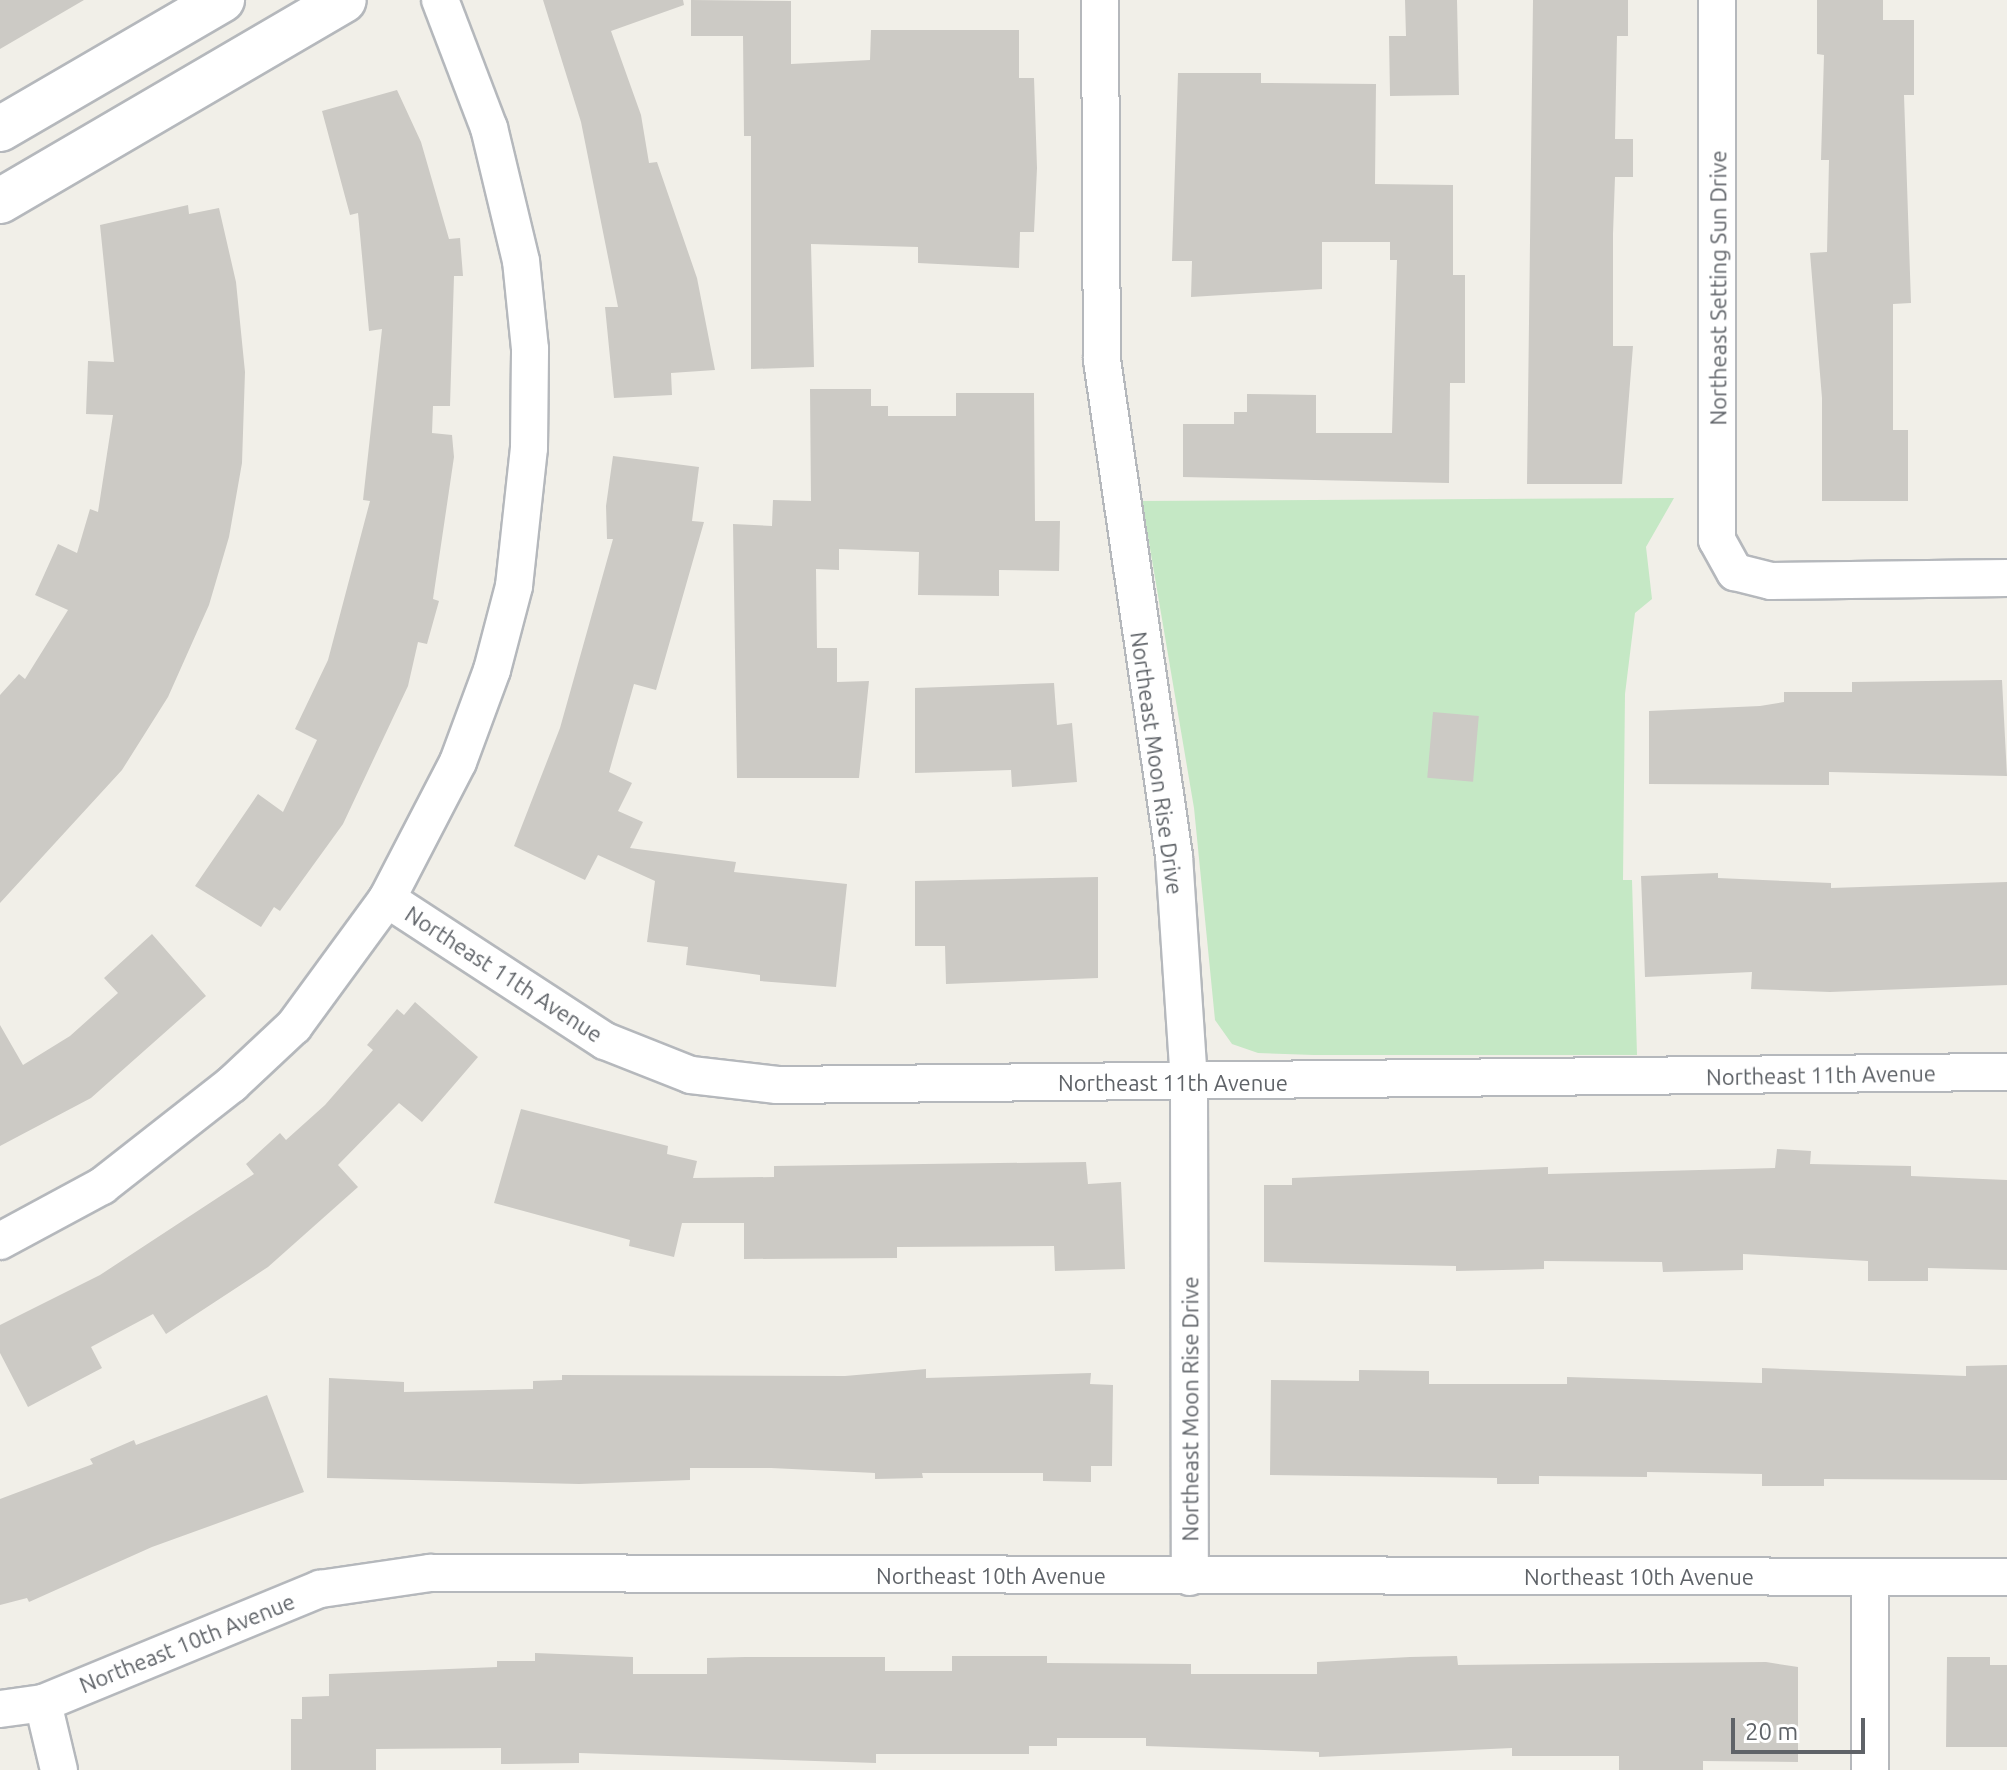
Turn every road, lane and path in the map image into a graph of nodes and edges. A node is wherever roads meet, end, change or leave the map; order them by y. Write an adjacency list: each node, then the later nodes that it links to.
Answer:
1 (222, 0): 6 (street)
2 (344, 0): 7 (street)
3 (440, 0): 9 (street)
4 (1100, 0): 11 (street, Northeast Moon Rise Drive)
5 (1717, 0): 8 (street, Northeast Setting Sun Drive)
6 (0, 129)
7 (0, 201)
8 (2007, 578)
9 (387, 899): 11 (street, Northeast 11th Avenue); 12 (street)
10 (2007, 1072): 11 (street, Northeast 11th Avenue)
11 (1189, 1083): 13 (street, Northeast Moon Rise Drive)
12 (0, 1241)
13 (1190, 1577): 14 (street, Northeast 10th Avenue); 16 (street, Northeast 10th Avenue)
14 (1870, 1577): 15 (street, Northeast 10th Avenue); 19 (street)
15 (2007, 1577)
16 (43, 1703): 17 (street, Northeast 10th Avenue); 18 (street)
17 (0, 1709)
18 (59, 1770)
19 (1870, 1770)

